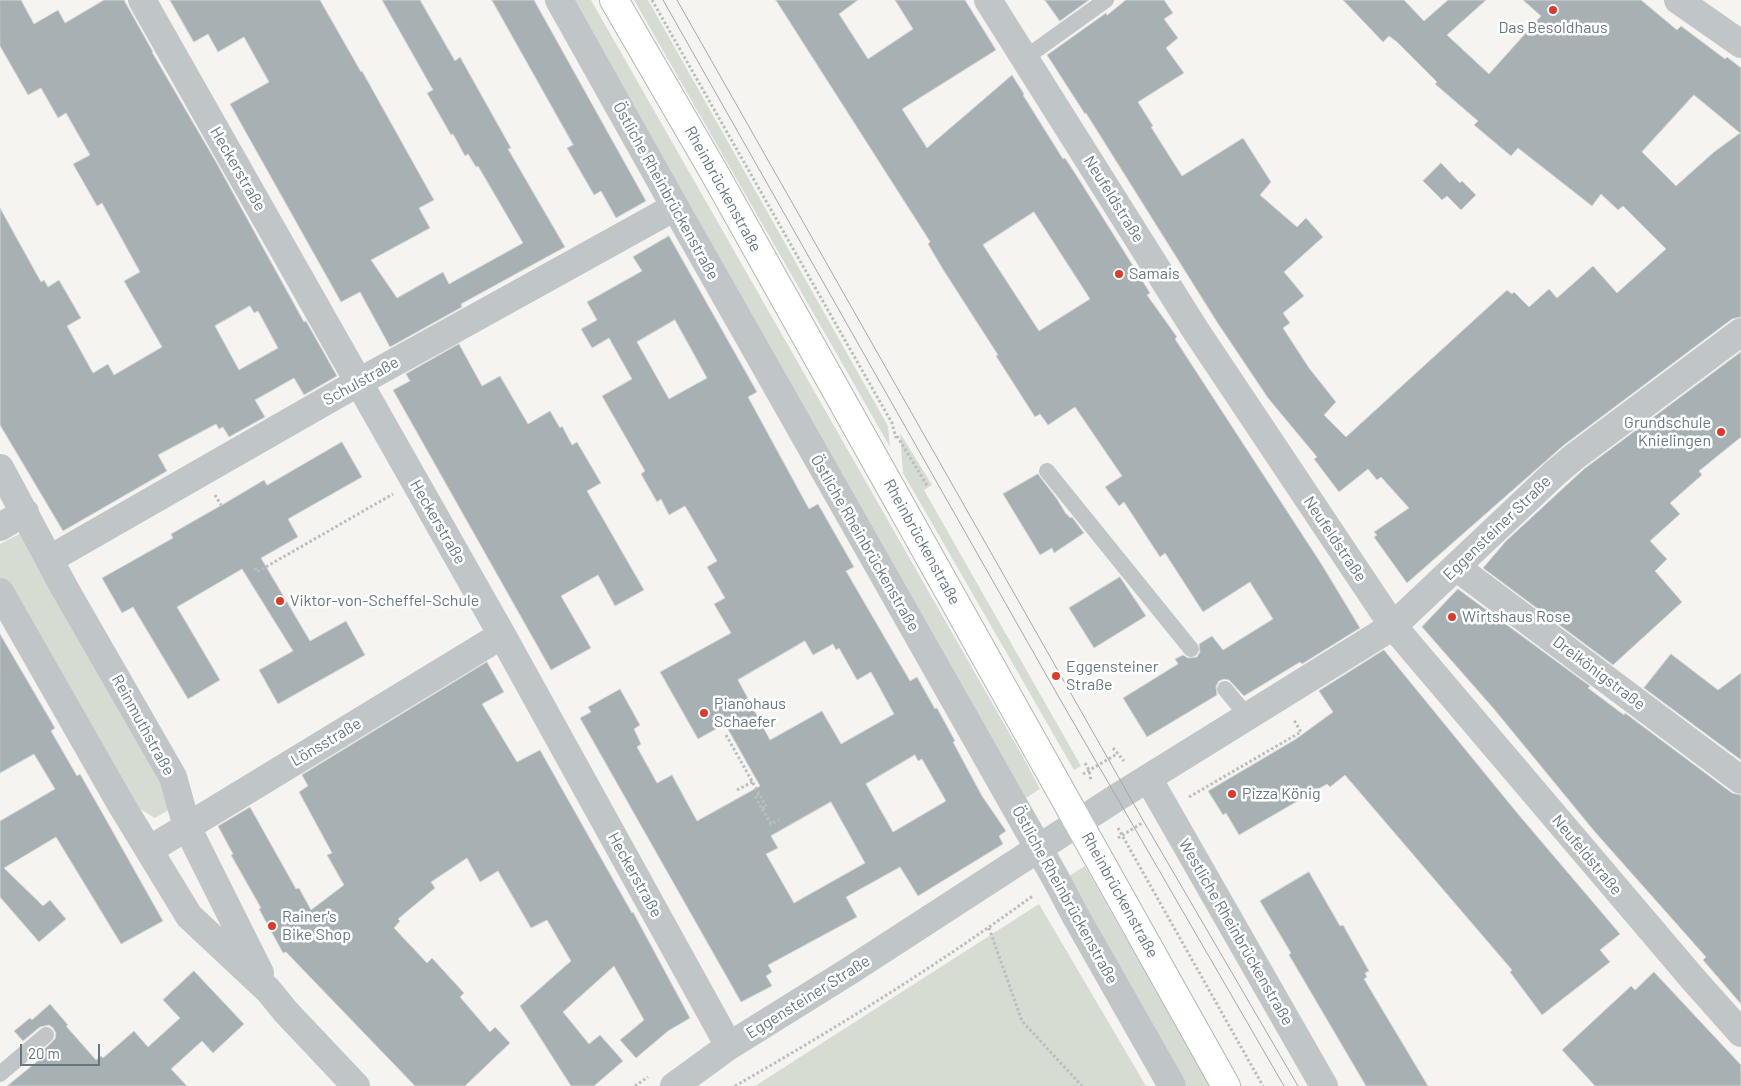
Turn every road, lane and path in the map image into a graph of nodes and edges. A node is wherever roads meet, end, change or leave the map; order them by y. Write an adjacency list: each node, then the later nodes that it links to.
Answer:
1 (142, 0): 11 (street, Heckerstraße)
2 (559, 0): 9 (street, Östliche Rheinbrückenstraße)
3 (614, 0): 45 (main road, Rheinbrückenstraße)
4 (988, 0): 8 (street, Neufeldstraße)
5 (1106, 0): 8 (lane)
6 (1678, 0): 7 (street)
7 (1741, 44)
8 (1025, 58): 25 (street, Neufeldstraße)
9 (674, 207): 11 (street, Schulstraße); 48 (street, Östliche Rheinbrückenstraße)
10 (1741, 332): 22 (street, Eggensteiner Straße)
11 (359, 382): 15 (street, Heckerstraße); 21 (street, Schulstraße)
12 (896, 434): 16 (path)
13 (0, 468): 19 (street, Reinmuthstraße)
14 (1048, 471): 27 (lane)
15 (415, 480): 23 (path); 26 (street, Heckerstraße)
16 (928, 487)
17 (215, 494): 18 (path)
18 (221, 505)
19 (25, 512): 20 (street); 21 (street, Reinmuthstraße)
20 (0, 527)
21 (50, 559): 46 (street, Reinmuthstraße)
22 (1456, 567): 25 (street, Eggensteiner Straße); 37 (street, Dreikönigstraße)
23 (255, 568)
24 (0, 592): 49 (street, Reinmuthstraße)
25 (1393, 626): 29 (street, Eggensteiner Straße); 54 (street, Neufeldstraße)
26 (502, 634): 46 (street, Lönsstraße); 56 (street, Heckerstraße)
27 (1191, 649)
28 (1226, 689): 30 (lane)
29 (1280, 697): 30 (street, Eggensteiner Straße); 43 (path)
30 (1248, 717): 36 (street, Eggensteiner Straße)
31 (726, 735): 39 (path)
32 (1113, 748): 34 (path)
33 (1085, 763): 34 (path)
34 (1089, 770): 35 (path); 40 (path)
35 (1077, 776)
36 (1148, 778): 40 (street, Eggensteiner Straße); 43 (street, Westliche Rheinbrückenstraße)
37 (1741, 780)
38 (737, 790): 42 (path)
39 (761, 794): 41 (path); 42 (path)
40 (1099, 795): 45 (street, Eggensteiner Straße); 47 (path)
41 (766, 806)
42 (762, 809): 44 (path)
43 (1166, 809): 47 (path); 65 (street, Westliche Rheinbrückenstraße)
44 (779, 820)
45 (1079, 822): 48 (street, Eggensteiner Straße); 50 (main road, Rheinbrückenstraße)
46 (187, 827): 49 (street, Lönsstraße); 53 (street, Reinmuthstraße)
47 (1123, 835): 50 (path); 64 (path)
48 (1039, 848): 51 (street, Östliche Rheinbrückenstraße); 56 (street, Eggensteiner Straße)
49 (149, 850): 53 (street, Reinmuthstraße)
50 (1096, 852): 63 (main road, Rheinbrückenstraße)
51 (1056, 879): 52 (path); 62 (street, Östliche Rheinbrückenstraße)
52 (989, 928): 60 (path); 61 (path)
53 (268, 990): 58 (street, Reinmuthstraße)
54 (1741, 1033)
55 (46, 1035): 57 (lane)
56 (729, 1046): 59 (street, Eggensteiner Straße)
57 (0, 1074)
58 (356, 1086)
59 (674, 1086)
60 (736, 1086)
61 (1082, 1086)
62 (1172, 1086)
63 (1226, 1086)
64 (1263, 1086)
65 (1324, 1086)

